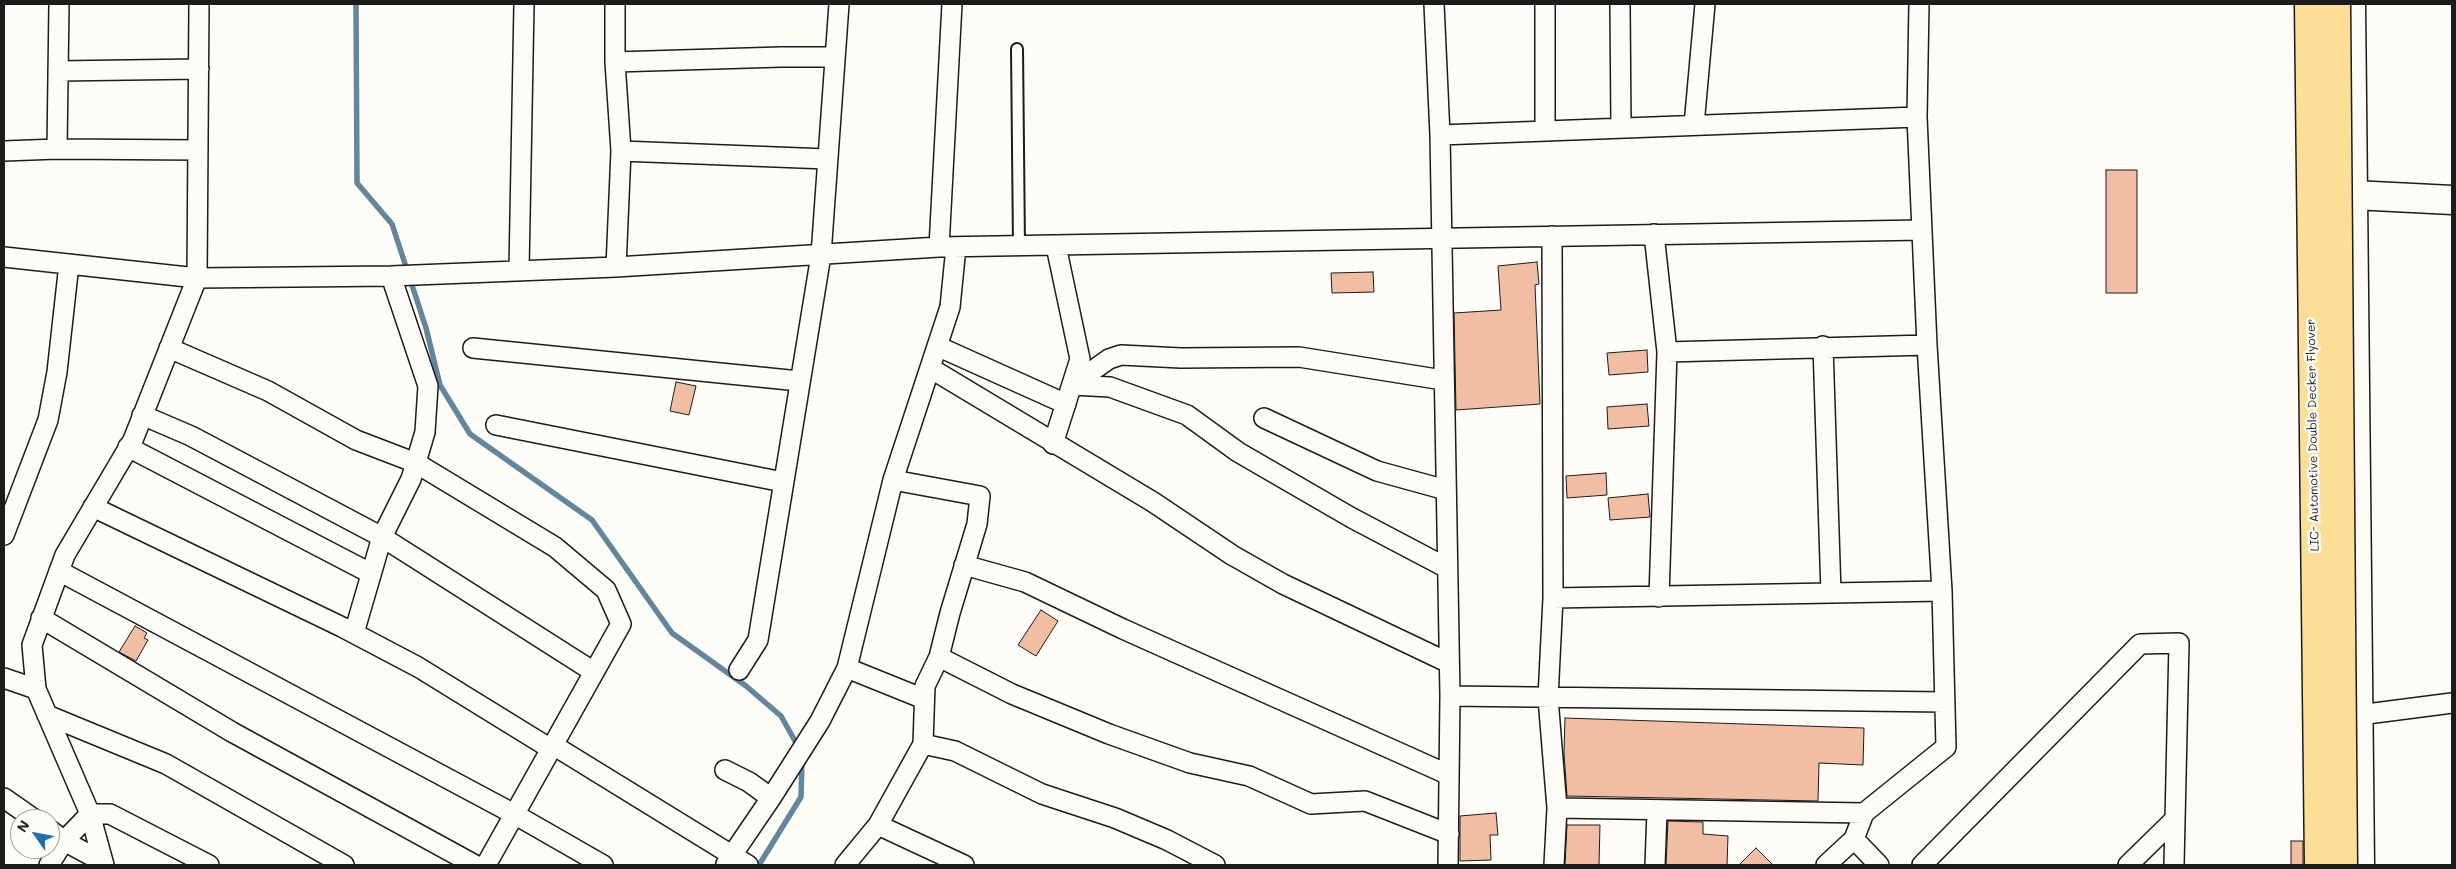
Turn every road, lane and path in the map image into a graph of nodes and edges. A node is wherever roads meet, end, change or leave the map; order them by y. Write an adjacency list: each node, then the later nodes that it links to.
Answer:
1 (59, 4): 20 (street)
2 (199, 4): 19 (street)
3 (524, 4): 45 (street)
4 (614, 4): 18 (street)
5 (839, 4): 17 (street)
6 (952, 4): 40 (street)
7 (1434, 4): 25 (street)
8 (1545, 4): 24 (street)
9 (1620, 4): 23 (street)
10 (1705, 4): 22 (street)
11 (1920, 4): 21 (street)
12 (2298, 4): 32 (main road)
13 (2309, 4): 132 (main road, LIC- Automotive Double Decker Flyover, bridge)
14 (2336, 4): 133 (main road, LIC- Automotive Double Decker Flyover, bridge)
15 (2351, 4): 31 (main road)
16 (1017, 49): 38 (lane)
17 (835, 57): 18 (street); 30 (street)
18 (615, 62): 29 (street)
19 (199, 69): 20 (street); 28 (street)
20 (58, 71): 26 (street)
21 (1917, 117): 22 (street); 34 (street)
22 (1694, 125): 23 (street)
23 (1621, 127): 24 (street)
24 (1545, 130): 25 (street)
25 (1440, 136): 37 (street)
26 (57, 149): 27 (street); 28 (street)
27 (4, 150)
28 (198, 150): 47 (street)
29 (621, 151): 30 (street); 44 (street)
30 (827, 159): 41 (street)
31 (2353, 194): 32 (main road); 33 (main road); 94 (main road)
32 (2300, 195): 131 (main road)
33 (2452, 200)
34 (1922, 230): 35 (street); 48 (street)
35 (1654, 234): 36 (street); 53 (street)
36 (1552, 236): 37 (street); 78 (street)
37 (1440, 239): 39 (street); 55 (street)
38 (1019, 246): 39 (street); 40 (street)
39 (1056, 246): 57 (street)
40 (948, 247): 41 (street); 49 (street)
41 (821, 255): 44 (street); 56 (street)
42 (4, 256): 43 (street)
43 (69, 264): 47 (street); 69 (street)
44 (616, 267): 45 (street)
45 (519, 270): 46 (street)
46 (395, 275): 47 (street); 64 (street)
47 (197, 278): 51 (street)
48 (1927, 345): 50 (street); 75 (street)
49 (937, 346): 54 (street); 58 (street)
50 (1824, 346): 53 (street); 76 (street)
51 (169, 348): 59 (street); 64 (street)
52 (474, 348): 56 (street)
53 (1667, 352): 77 (street)
54 (930, 368): 62 (street); 65 (street)
55 (1444, 380): 57 (street); 67 (street)
56 (799, 382): 66 (street)
57 (1072, 385): 58 (street); 72 (street)
58 (1066, 404): 62 (street)
59 (142, 415): 63 (street); 70 (street)
60 (1264, 418): 67 (street)
61 (496, 425): 66 (street)
62 (1053, 444): 82 (street)
63 (128, 447): 68 (street); 74 (street)
64 (416, 463): 70 (street); 85 (street)
65 (893, 480): 71 (street); 83 (street)
66 (783, 482): 84 (street)
67 (1446, 490): 72 (street)
68 (94, 507): 73 (street); 80 (street)
69 (4, 535)
70 (382, 537): 74 (street); 85 (street)
71 (964, 565): 81 (street); 98 (street)
72 (1447, 568): 82 (street)
73 (59, 570): 79 (street); 106 (street)
74 (370, 573): 80 (street)
75 (1942, 591): 76 (street); 91 (street)
76 (1831, 593): 77 (street)
77 (1659, 597): 78 (street)
78 (1553, 598): 89 (street)
79 (42, 618): 87 (street); 117 (street)
80 (354, 633): 96 (street)
81 (939, 657): 90 (street); 110 (street)
82 (1449, 663): 88 (street)
83 (847, 668): 90 (street); 100 (street)
84 (739, 670)
85 (594, 672): 96 (street)
86 (4, 678): 87 (street)
87 (36, 689): 93 (street)
88 (1450, 696): 89 (street); 98 (street)
89 (1548, 698): 91 (street); 101 (street)
90 (924, 699): 95 (street)
91 (1945, 702): 104 (street)
92 (2452, 703): 94 (street)
93 (47, 715): 105 (street); 116 (street)
94 (2359, 715): 134 (main road)
95 (923, 744): 108 (street); 122 (street)
96 (552, 747): 106 (street); 113 (street)
97 (725, 770): 100 (street)
98 (1449, 775): 110 (street)
99 (4, 798): 102 (street)
100 (771, 798): 113 (street)
101 (1558, 808): 103 (street); 124 (street)
102 (20, 809)
103 (1657, 812): 104 (street); 125 (street)
104 (1864, 813): 112 (street)
105 (90, 814): 109 (street); 114 (street); 115 (street)
106 (514, 814): 118 (street); 119 (street)
107 (2175, 819): 128 (street); 129 (street); 130 (street)
108 (878, 825): 120 (street); 121 (street)
109 (60, 834)
110 (1449, 834): 123 (street)
111 (60, 838): 114 (street)
112 (1854, 839): 126 (street); 127 (street)
113 (735, 862)
114 (104, 864)
115 (209, 865)
116 (344, 865)
117 (475, 865)
118 (486, 865)
119 (603, 865)
120 (845, 865)
121 (964, 865)
122 (1215, 865)
123 (1448, 865)
124 (1554, 865)
125 (1655, 865)
126 (1826, 865)
127 (1879, 865)
128 (1922, 865)
129 (2128, 865)
130 (2174, 865)
131 (2310, 865)
132 (2319, 865)
133 (2343, 865)
134 (2360, 865)

